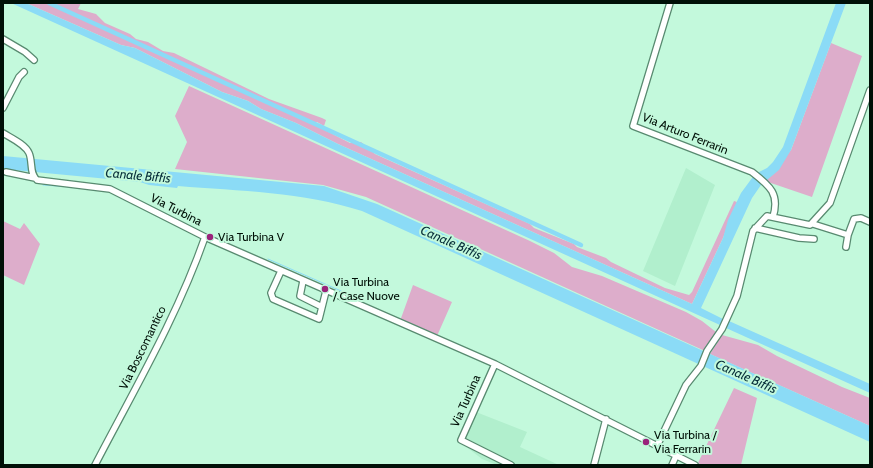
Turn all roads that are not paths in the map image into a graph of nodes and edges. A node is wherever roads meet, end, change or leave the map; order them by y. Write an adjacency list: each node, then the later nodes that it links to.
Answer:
1 (670, 3): 10 (street, Via Arturo Ferrarin)
2 (3, 39): 3 (street)
3 (34, 60)
4 (24, 72): 6 (street)
5 (870, 90): 12 (street)
6 (3, 108)
7 (3, 133): 9 (street)
8 (6, 172): 9 (street, Via Turbina)
9 (34, 176): 15 (street, Via Turbina)
10 (773, 217): 12 (street); 13 (street)
11 (870, 222): 14 (street)
12 (813, 224): 14 (street)
13 (755, 228): 16 (street); 24 (street)
14 (848, 235): 17 (street)
15 (205, 237): 18 (street, Via Turbina); 26 (street, Via Boscomantico)
16 (814, 239)
17 (846, 247)
18 (280, 272): 19 (street, Via Turbina); 21 (street)
19 (303, 281): 20 (street, Via Turbina); 21 (street)
20 (326, 291): 21 (street); 22 (street, Via Turbina)
21 (322, 307)
22 (495, 364): 23 (street, Via Turbina); 27 (street, Via Turbina)
23 (606, 419): 24 (street, Via Turbina); 28 (street)
24 (657, 446): 25 (street, Via Turbina)
25 (676, 456): 29 (street); 30 (street, Via Turbina)
26 (95, 465)
27 (511, 465)
28 (594, 465)
29 (672, 465)
30 (695, 465)

